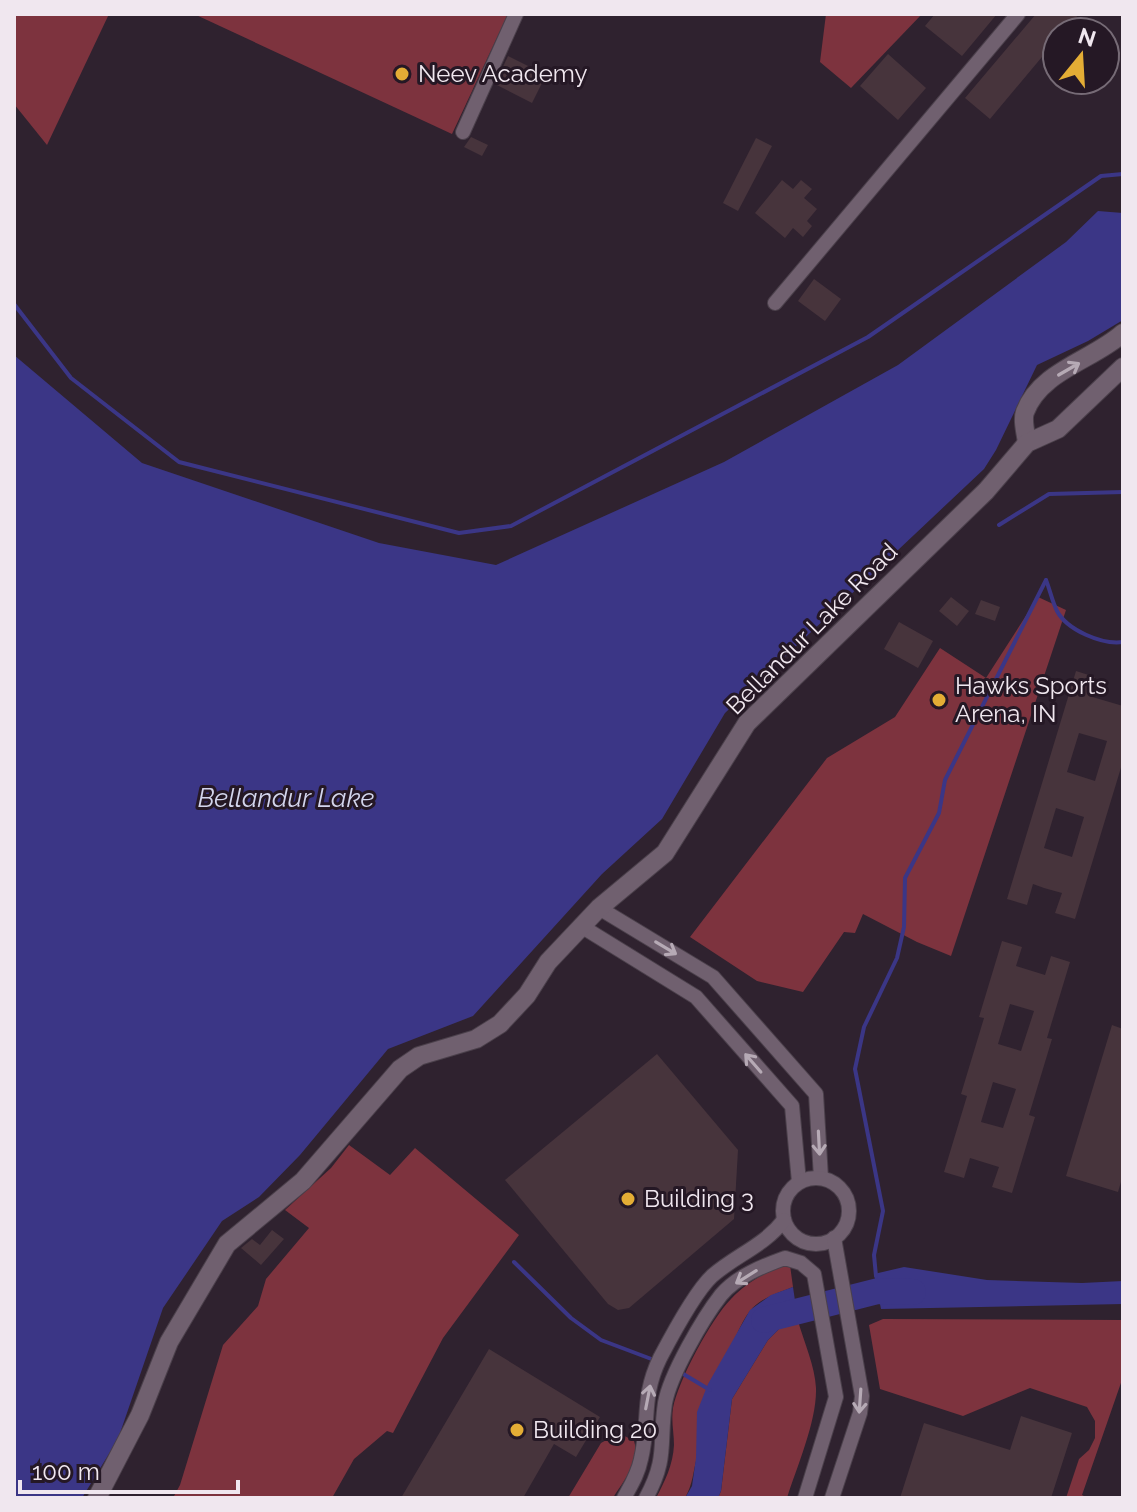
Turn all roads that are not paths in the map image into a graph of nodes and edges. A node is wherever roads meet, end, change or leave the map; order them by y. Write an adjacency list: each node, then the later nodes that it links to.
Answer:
1 (516, 14): 3 (street)
2 (1018, 14): 4 (street)
3 (463, 132)
4 (775, 303)
5 (1123, 333): 7 (street, one-way to 5)
6 (1123, 367): 7 (street, Bellandur Lake Road)
7 (1027, 443): 8 (street, Bellandur Lake Road)
8 (599, 908): 9 (street, Bellandur Lake Road); 10 (street, one-way to 10)
9 (581, 926): 11 (street, one-way to 9); 14 (street, Bellandur Lake Road)
10 (821, 1178): 11 (street); 13 (street)
11 (799, 1182): 12 (street)
12 (784, 1220): 13 (street); 15 (street, one-way to 12)
13 (834, 1238): 18 (street, one-way to 18)
14 (97, 1498)
15 (624, 1498)
16 (646, 1498): 17 (street, one-way to 16)
17 (805, 1498)
18 (832, 1498)

